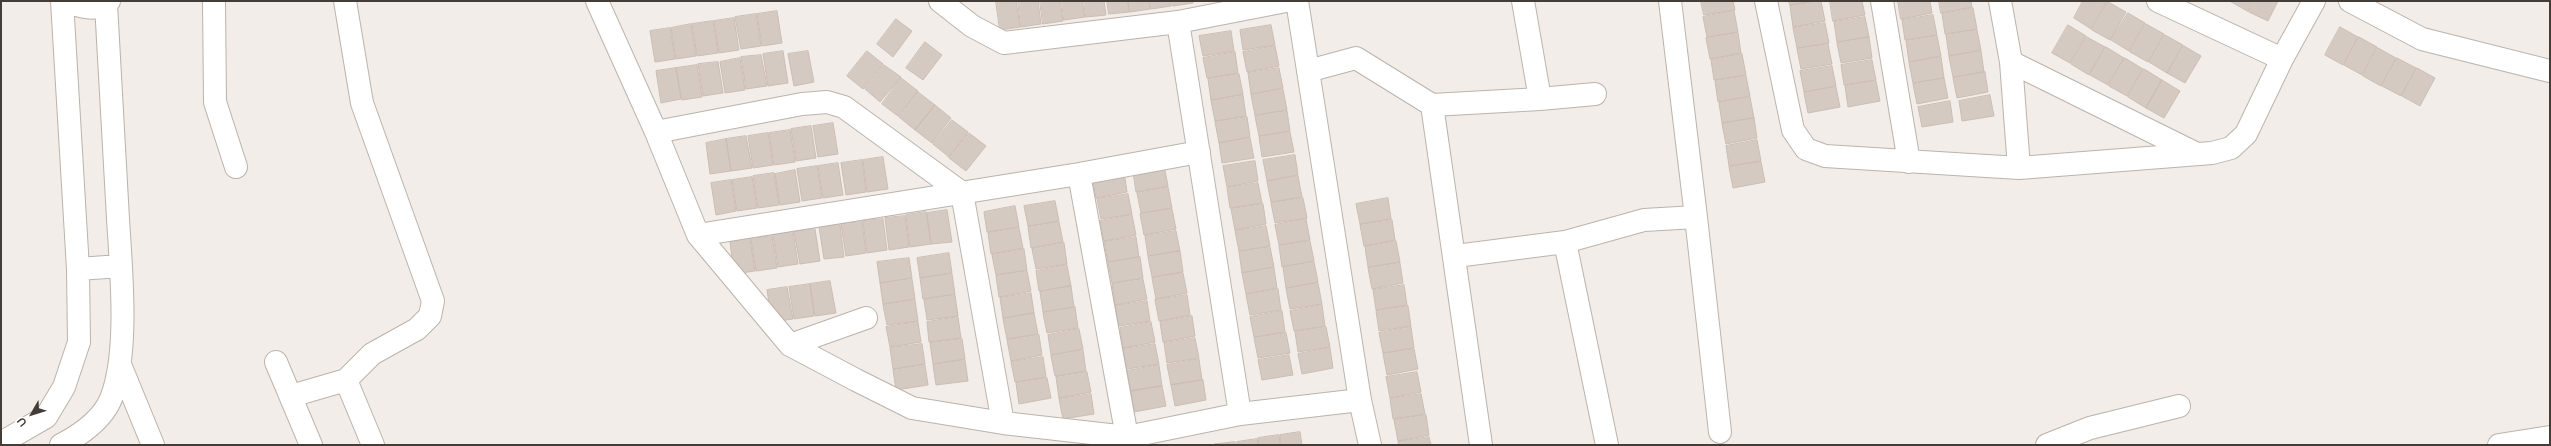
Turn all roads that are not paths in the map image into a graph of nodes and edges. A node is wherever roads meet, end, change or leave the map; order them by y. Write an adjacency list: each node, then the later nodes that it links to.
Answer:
1 (63, 1): 16 (street); 38 (street)
2 (214, 1): 29 (street)
3 (345, 1): 43 (street)
4 (597, 1): 25 (street)
5 (940, 1): 17 (street)
6 (1286, 1): 17 (street)
7 (1296, 1): 20 (street)
8 (1523, 1): 23 (street)
9 (1670, 1): 33 (street)
10 (1766, 1): 28 (street)
11 (1882, 1): 28 (street)
12 (2000, 1): 19 (street)
13 (2158, 1): 18 (street)
14 (2314, 1): 18 (street)
15 (2350, 1): 21 (street)
16 (108, 3): 37 (street)
17 (1178, 22): 26 (street)
18 (2282, 59): 27 (street)
19 (2010, 62): 27 (street); 30 (street)
20 (1308, 71): 24 (street); 45 (street)
21 (2550, 71)
22 (1595, 94): 23 (street)
23 (1540, 99): 24 (street)
24 (1432, 105): 36 (street)
25 (656, 132): 32 (street); 34 (street)
26 (1199, 152): 31 (street); 47 (street)
27 (2198, 154): 30 (street)
28 (1909, 162): 30 (street)
29 (236, 167)
30 (2019, 168)
31 (1079, 174): 32 (street); 50 (street)
32 (962, 193): 34 (street); 48 (street)
33 (1696, 217): 35 (street); 49 (street)
34 (698, 235): 40 (street)
35 (1564, 242): 36 (street); 60 (street)
36 (1456, 256): 59 (street)
37 (121, 266): 38 (street); 42 (street)
38 (78, 269): 53 (street)
39 (866, 318): 40 (street)
40 (790, 345): 48 (street)
41 (276, 362): 44 (street)
42 (121, 366): 54 (street); 55 (street)
43 (346, 380): 44 (street); 57 (street)
44 (291, 396): 56 (street)
45 (1360, 400): 47 (street); 58 (street)
46 (2179, 406): 61 (street)
47 (1240, 414): 52 (street)
48 (1003, 423): 50 (street)
49 (1720, 432)
50 (1127, 437): 52 (street)
51 (2550, 437): 62 (street)
52 (1159, 439)
53 (1, 443)
54 (61, 445)
55 (153, 445)
56 (311, 445)
57 (373, 445)
58 (1370, 445)
59 (1481, 445)
60 (1607, 445)
61 (2047, 445)
62 (2499, 445)

